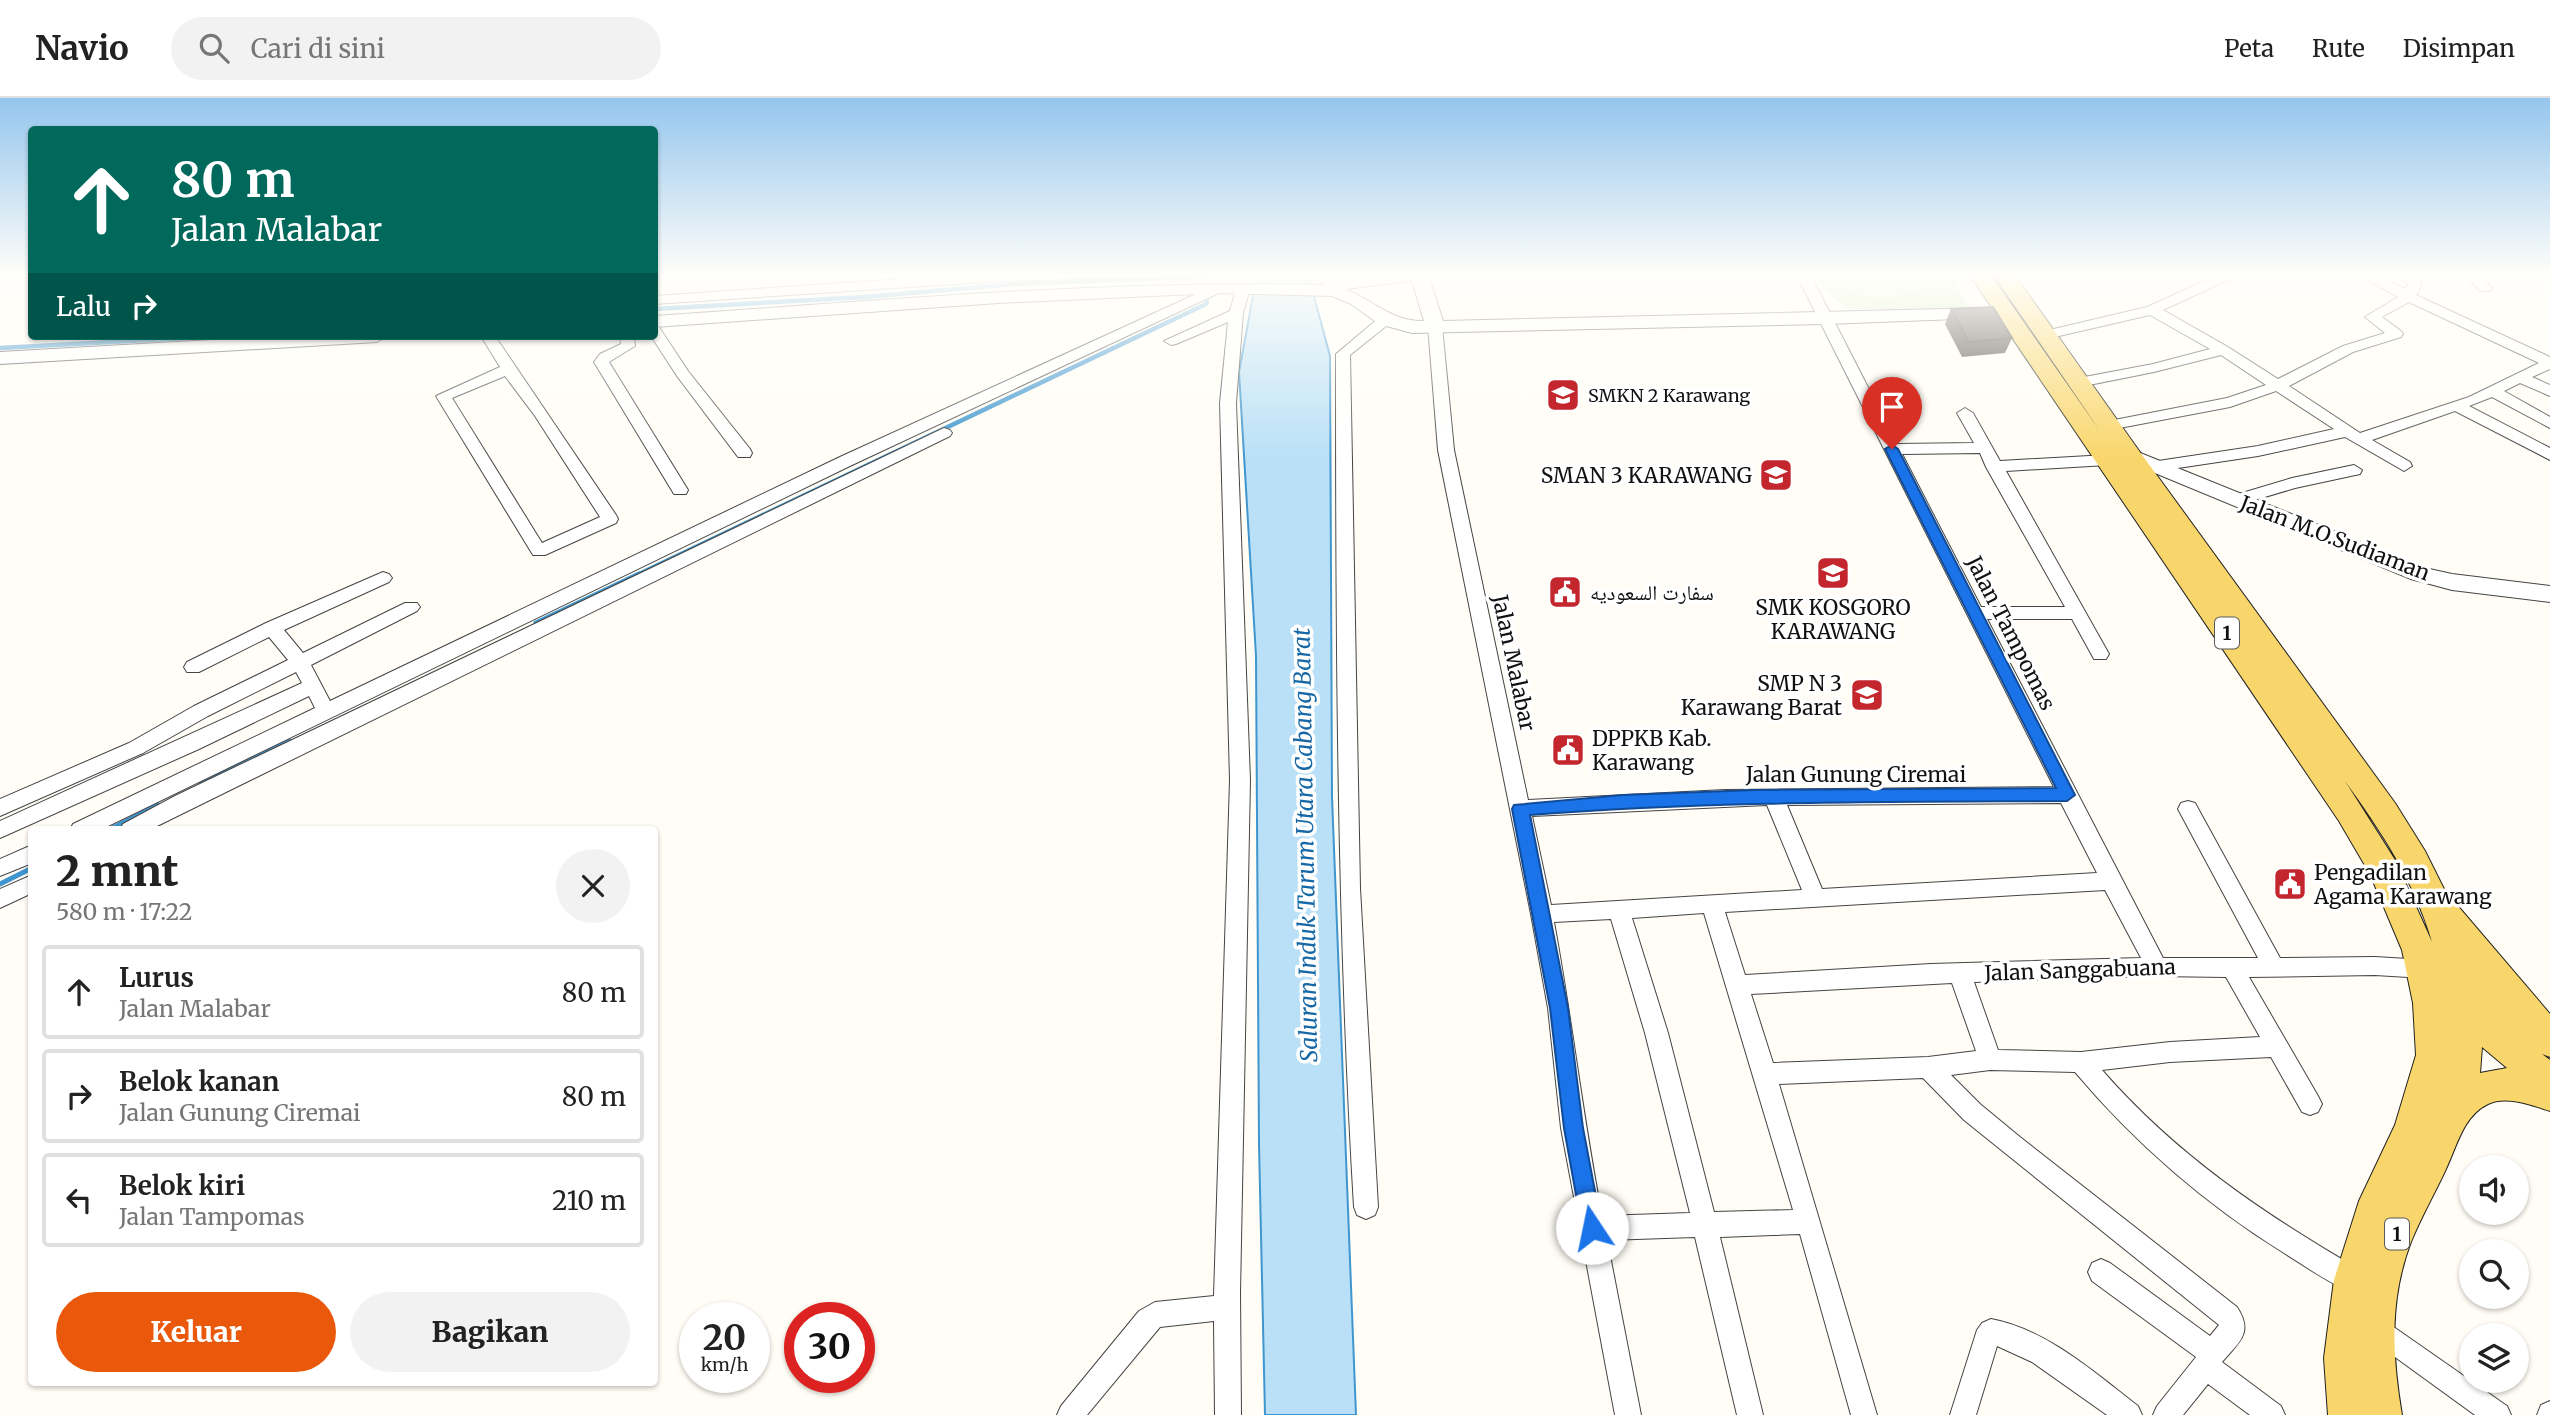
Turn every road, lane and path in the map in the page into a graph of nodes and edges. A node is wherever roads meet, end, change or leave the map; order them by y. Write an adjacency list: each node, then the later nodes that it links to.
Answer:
1 (1117, 335): 53 (street)
2 (1184, 335): 16 (street)
3 (1234, 335): 98 (street)
4 (1366, 335): 92 (street)
5 (1436, 335): 58 (street, Jalan Malabar)
6 (1834, 335): 33 (street, Jalan Tampomas)
7 (2022, 335): 36 (main road, 1)
8 (2046, 335): 22 (main road, 1)
9 (2197, 335): 17 (street)
10 (2391, 335): 23 (street)
11 (2491, 335): 19 (street)
12 (658, 336): 34 (street)
13 (308, 340): 18 (street)
14 (491, 340): 20 (street)
15 (627, 340): 41 (street)
16 (1171, 341)
17 (2223, 350): 22 (street); 23 (street)
18 (0, 358)
19 (2550, 362): 21 (street)
20 (508, 369): 20 (street)
21 (2521, 377): 24 (street); 25 (street)
22 (2079, 382): 29 (main road, 1)
23 (2279, 385): 29 (street); 31 (street)
24 (2550, 391)
25 (2494, 392): 26 (street); 28 (street)
26 (2457, 406): 31 (street); 35 (street)
27 (1965, 412): 32 (street)
28 (2550, 423)
29 (2109, 425): 36 (main road, 1)
30 (944, 433): 61 (street)
31 (2353, 435): 37 (street); 38 (street)
32 (1982, 447): 33 (street); 39 (street)
33 (1892, 449): 46 (street, Jalan Tampomas)
34 (744, 453)
35 (2550, 455)
36 (2117, 457): 37 (street, Jalan M.O.Sudiaman); 39 (street); 70 (main road, 1); 76 (main road, 1)
37 (2158, 466): 42 (street, Jalan M.O.Sudiaman)
38 (2404, 466)
39 (1994, 467): 47 (street)
40 (2354, 470): 42 (street)
41 (680, 490)
42 (2238, 500): 44 (street, Jalan M.O.Sudiaman)
43 (383, 578): 48 (street)
44 (2550, 594)
45 (411, 607): 50 (street)
46 (1975, 613): 47 (street); 55 (street, Jalan Tampomas)
47 (2077, 613): 49 (street)
48 (272, 628): 50 (street); 51 (street)
49 (2100, 654)
50 (300, 662): 52 (street); 54 (street)
51 (193, 667)
52 (313, 686): 53 (street); 54 (street)
53 (326, 711): 60 (street)
54 (93, 777): 57 (street); 62 (street)
55 (2067, 795): 56 (street, Jalan Gunung Ciremai); 65 (street, Jalan Tampomas)
56 (1774, 797): 58 (street, Jalan Gunung Ciremai); 68 (street)
57 (0, 808)
58 (1520, 809): 72 (street, Jalan Malabar)
59 (2188, 809): 75 (street)
60 (88, 826)
61 (138, 826)
62 (0, 830)
63 (28, 855): 64 (street)
64 (0, 868)
65 (2111, 881): 68 (street); 73 (street, Jalan Tampomas)
66 (28, 885): 67 (street)
67 (0, 899)
68 (1816, 899): 69 (street)
69 (1712, 905): 71 (street); 79 (street)
70 (2439, 907): 78 (main road, 1); 82 (main road)
71 (1618, 908): 72 (street); 94 (street)
72 (1542, 914): 95 (street, Jalan Malabar)
73 (2157, 967): 74 (street, Jalan Sanggabuana); 77 (street, Jalan Sanggabuana)
74 (2232, 968): 75 (street, Jalan Sanggabuana); 83 (street)
75 (2274, 968): 76 (street, Jalan Sanggabuana)
76 (2425, 969): 78 (main road); 80 (main road, 1)
77 (1960, 973): 79 (street, Jalan Sanggabuana); 84 (street)
78 (2459, 981): 81 (main road, 1); 82 (main road)
79 (1736, 985): 87 (street)
80 (2430, 1003): 81 (main road); 97 (main road, 1)
81 (2463, 1018): 88 (main road); 91 (main road, 1)
82 (2550, 1044)
83 (2277, 1046): 85 (street); 90 (street)
84 (1990, 1060): 85 (street); 86 (street)
85 (2081, 1062): 97 (street)
86 (1928, 1067): 87 (street); 100 (street)
87 (1765, 1074): 93 (street)
88 (2550, 1082)
89 (2550, 1094): 91 (main road)
90 (2310, 1104)
91 (2453, 1109): 99 (main road, 1)
92 (1366, 1207)
93 (1808, 1222): 94 (street); 106 (street)
94 (1704, 1226): 95 (street); 105 (street)
95 (1592, 1228): 104 (street, Jalan Malabar)
96 (2101, 1272): 100 (street)
97 (2353, 1280): 101 (main road, 1)
98 (1227, 1307): 102 (street); 103 (street)
99 (2375, 1327): 101 (main road, 1); 113 (street)
100 (2209, 1359): 109 (street); 110 (street)
101 (2359, 1362): 111 (main road, 1); 112 (main road, 1)
102 (1070, 1415)
103 (1228, 1415)
104 (1628, 1415)
105 (1750, 1415)
106 (1865, 1415)
107 (1964, 1415): 108 (street)
108 (2129, 1415)
109 (2166, 1415)
110 (2272, 1415)
111 (2349, 1415)
112 (2381, 1415)
113 (2498, 1415)

